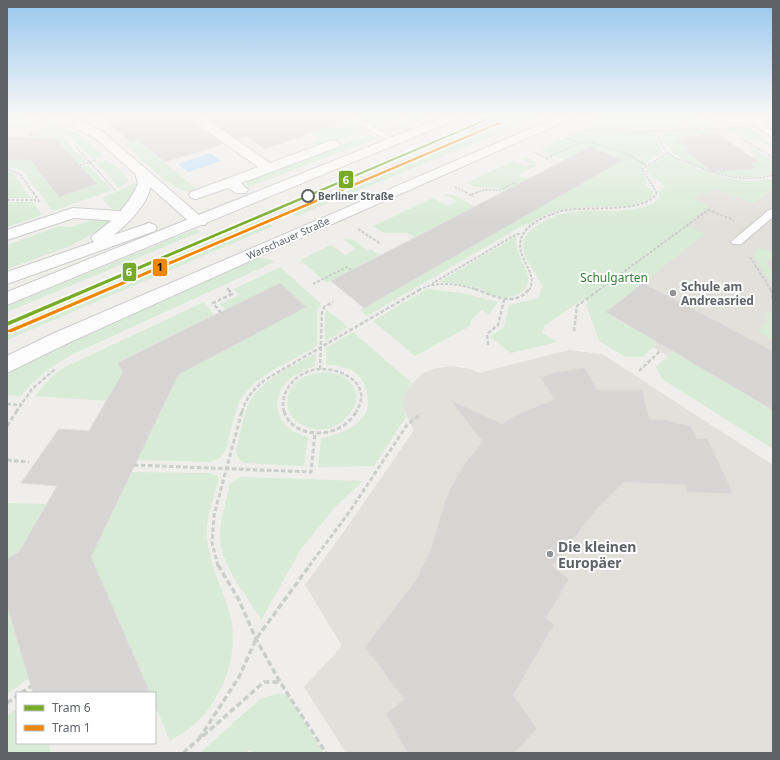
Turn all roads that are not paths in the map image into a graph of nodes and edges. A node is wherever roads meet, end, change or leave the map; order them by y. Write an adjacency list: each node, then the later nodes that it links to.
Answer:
1 (118, 151): 7 (street)
2 (243, 151): 6 (street)
3 (313, 151): 6 (street)
4 (369, 151): 11 (street)
5 (489, 151): 17 (street, Warschauer Straße)
6 (268, 168): 8 (street)
7 (142, 173): 11 (street); 14 (street)
8 (196, 195)
9 (773, 212): 13 (lane)
10 (118, 216): 12 (street)
11 (194, 218): 14 (street); 16 (street)
12 (7, 235)
13 (737, 242)
14 (54, 261): 15 (street)
15 (7, 278)
16 (7, 299)
17 (7, 365)

